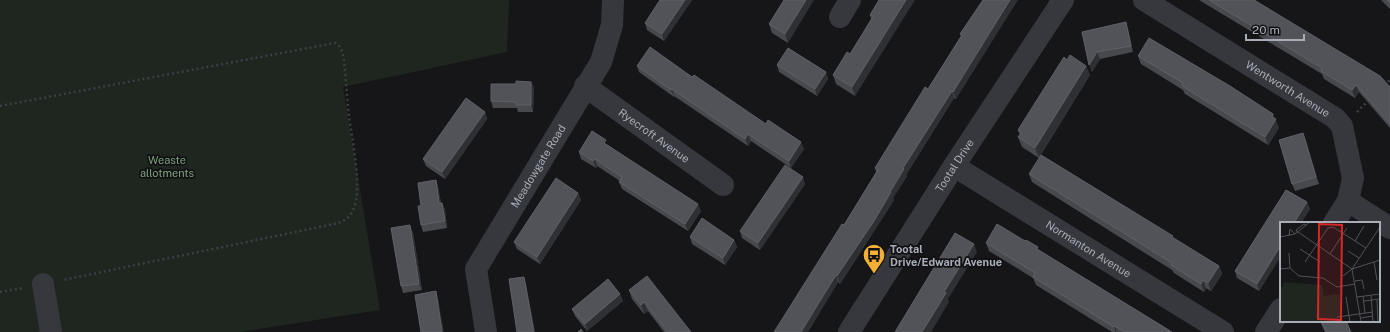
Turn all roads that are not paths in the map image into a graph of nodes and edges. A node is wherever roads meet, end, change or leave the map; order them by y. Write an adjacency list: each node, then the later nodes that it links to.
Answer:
1 (613, 0): 5 (street, Meadowgate Road)
2 (627, 0): 5 (street)
3 (1063, 0): 7 (street, Tootal Drive)
4 (1144, 0): 9 (street, Wentworth Avenue)
5 (612, 22): 6 (street, Meadowgate Road)
6 (585, 86): 8 (street, Ryecroft Avenue); 15 (street, Meadowgate Road)
7 (954, 166): 16 (street, Tootal Drive); 17 (street, Normanton Avenue)
8 (723, 185)
9 (1348, 200): 10 (street); 11 (street)
10 (1335, 222)
11 (1390, 228)
12 (43, 284): 14 (street)
13 (1280, 311): 18 (street)
14 (51, 332)
15 (486, 332)
16 (849, 332)
17 (1223, 332)
18 (1266, 332)

